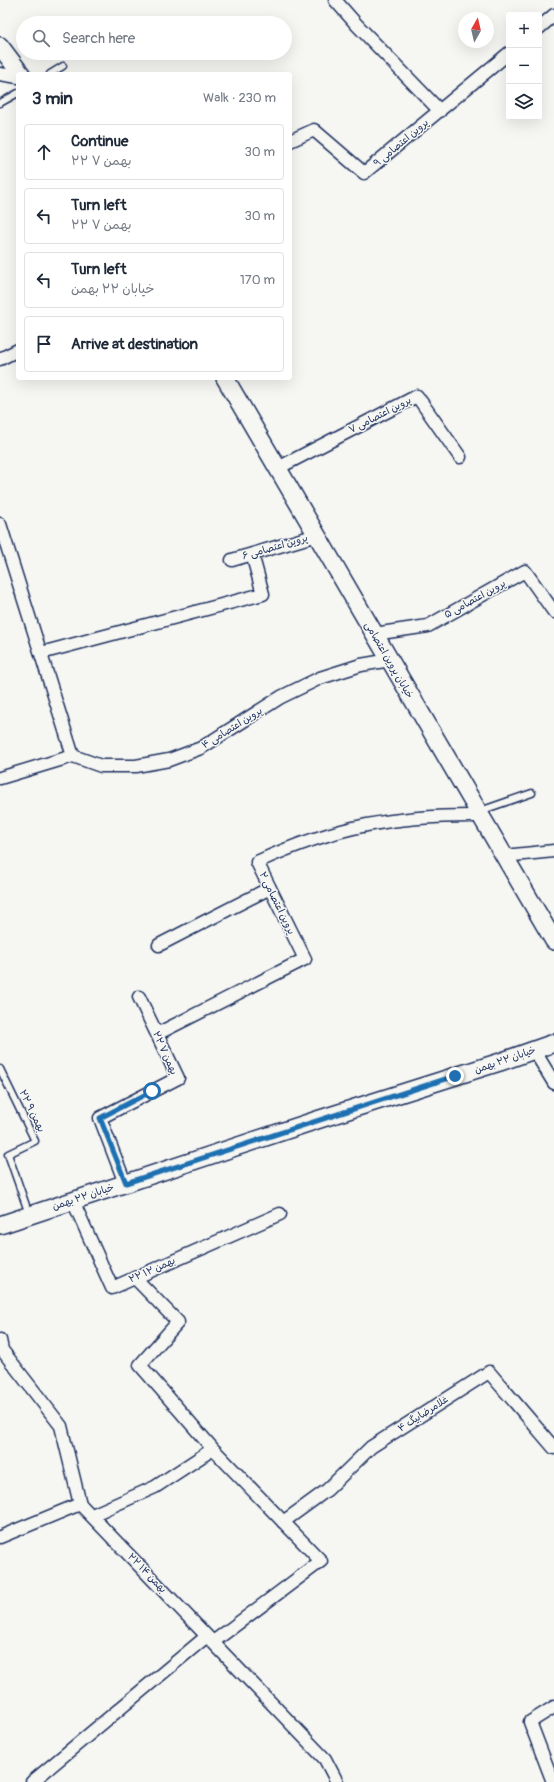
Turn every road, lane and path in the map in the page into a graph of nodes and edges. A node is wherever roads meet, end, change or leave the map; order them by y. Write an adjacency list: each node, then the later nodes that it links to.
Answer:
1 (335, 0): 13 (street)
2 (554, 16): 3 (street)
3 (542, 26)
4 (0, 46): 7 (street)
5 (506, 55): 13 (street, پروین اعتصامی ۹)
6 (63, 66): 8 (lane)
7 (20, 72)
8 (53, 72)
9 (0, 74): 10 (street)
10 (16, 77)
11 (16, 94): 12 (lane)
12 (0, 103)
13 (440, 110): 14 (street, پروین اعتصامی ۹)
14 (292, 140)
15 (16, 351): 16 (street)
16 (0, 359)
17 (226, 380): 19 (street, خیابان پروین اعتصامی)
18 (460, 457): 19 (street, پروین اعتصامی ۷)
19 (278, 468): 21 (street, خیابان پروین اعتصامی)
20 (0, 524): 26 (street)
21 (317, 535): 22 (street, پروین اعتصامی ۶); 25 (street, خیابان پروین اعتصامی)
22 (252, 554): 23 (street, پروین اعتصامی ۶); 26 (street)
23 (232, 560)
24 (554, 612): 25 (street, پروین اعتصامی ۵)
25 (374, 634): 27 (street, خیابان پروین اعتصامی)
26 (41, 653): 28 (street)
27 (390, 660): 28 (street, پروین اعتصامی ۴); 31 (street, خیابان پروین اعتصامی)
28 (73, 756): 29 (street)
29 (0, 778)
30 (532, 793): 31 (lane)
31 (479, 814): 33 (street, خیابان پروین اعتصامی); 34 (street, پروین اعتصامی ۲)
32 (554, 851): 33 (street)
33 (504, 856): 35 (street, خیابان پروین اعتصامی)
34 (270, 888): 36 (street); 38 (street, پروین اعتصامی ۲)
35 (554, 942)
36 (159, 945)
37 (138, 996): 38 (street, ۲۲ بهمن ۷)
38 (157, 1034): 43 (street, ۲۲ بهمن ۷)
39 (554, 1043): 40 (street, خیابان ۲۲ بهمن)
40 (534, 1050): 42 (street); 43 (street, خیابان ۲۲ بهمن)
41 (0, 1069): 46 (lane, ۲۲ بهمن ۹)
42 (554, 1083)
43 (126, 1183): 44 (street, خیابان ۲۲ بهمن)
44 (73, 1201): 46 (street, خیابان ۲۲ بهمن); 48 (street, ۲۲ بهمن ۱۲)
45 (280, 1214): 48 (street, ۲۲ بهمن ۱۲)
46 (30, 1215): 47 (street, خیابان ۲۲ بهمن)
47 (0, 1225)
48 (135, 1278): 51 (street)
49 (1, 1347): 52 (street)
50 (554, 1448): 54 (street, غلامرضابیگ ۴)
51 (212, 1449): 53 (street); 54 (street)
52 (80, 1504): 53 (street, ۲۲ بهمن ۱۴); 55 (street)
53 (92, 1515): 56 (street, ۲۲ بهمن ۱۴)
54 (283, 1522): 56 (street)
55 (0, 1537)
56 (210, 1639): 58 (street); 59 (street, ۲۲ بهمن ۱۴)
57 (554, 1707): 60 (street)
58 (32, 1782)
59 (337, 1782)
60 (553, 1782)

